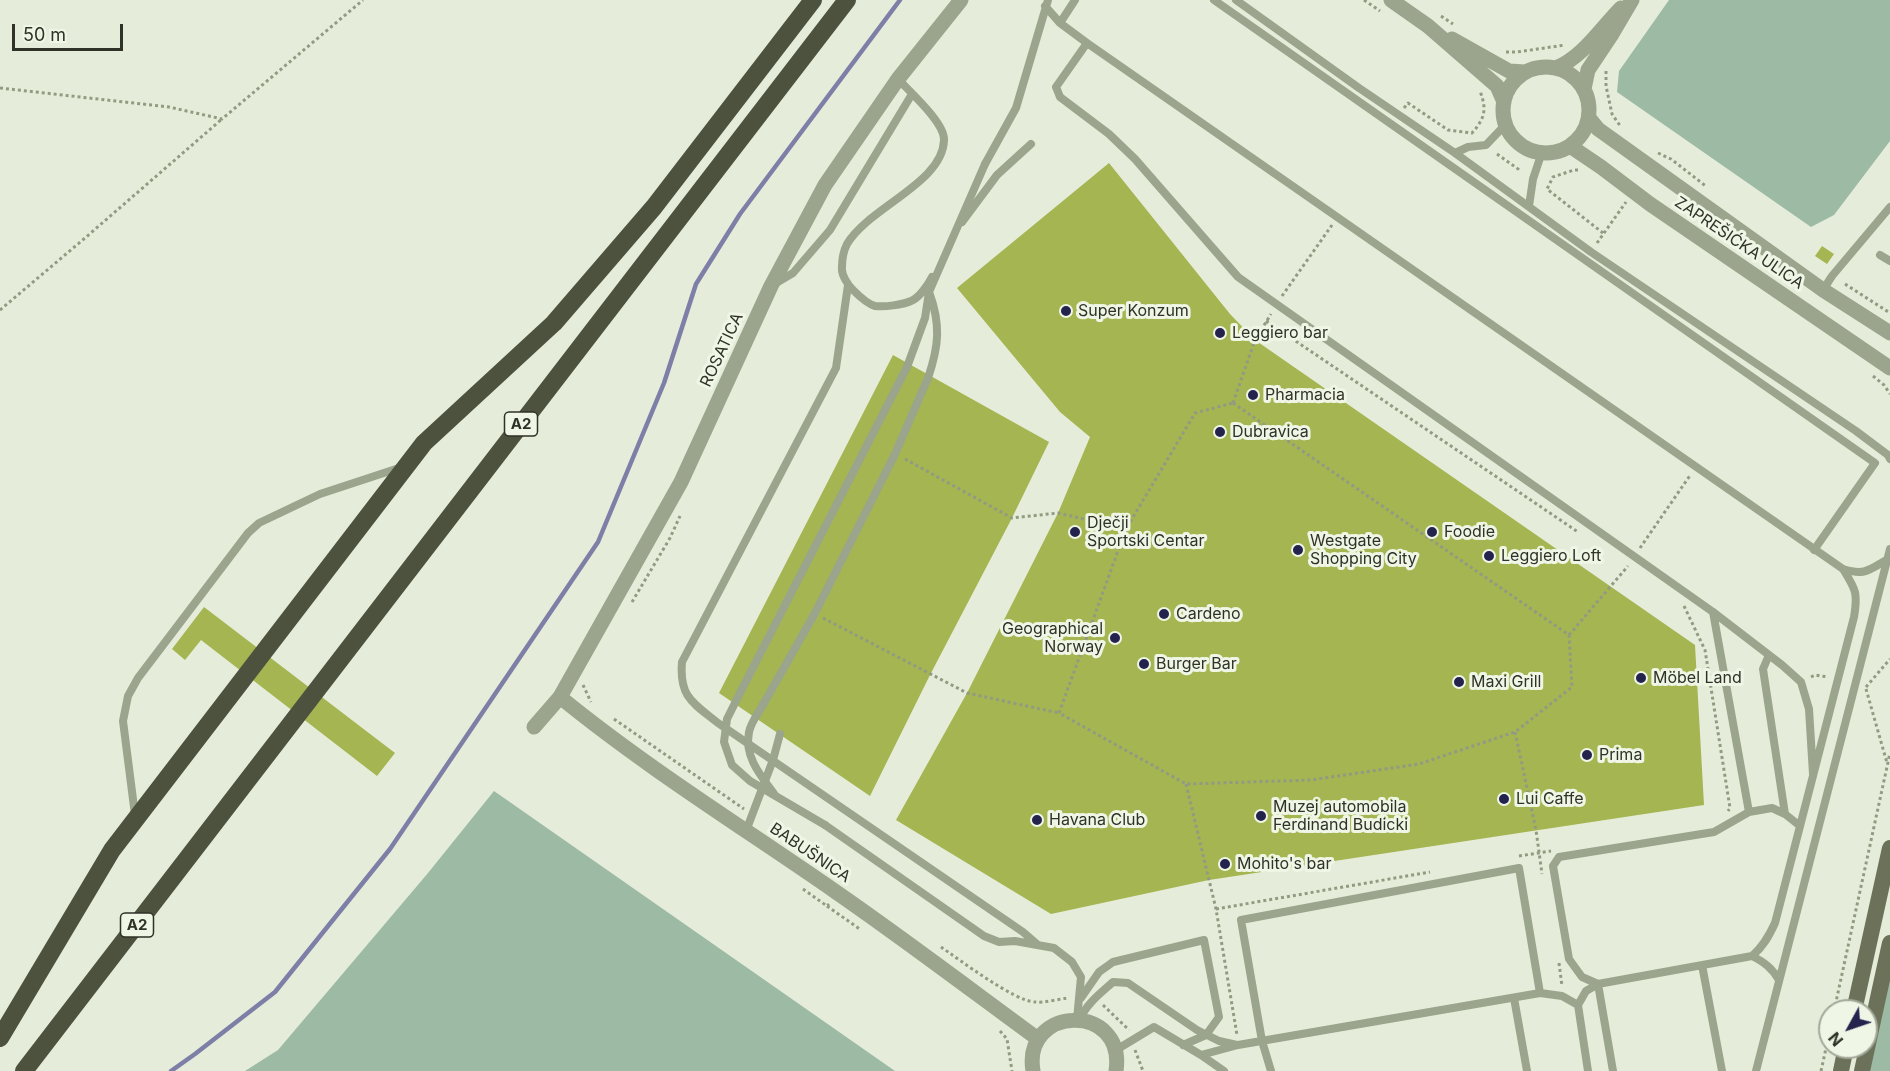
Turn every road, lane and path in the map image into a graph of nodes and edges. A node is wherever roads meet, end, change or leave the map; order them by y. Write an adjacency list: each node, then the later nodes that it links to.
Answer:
1 (363, 0): 30 (path)
2 (813, 0): 59 (highway)
3 (847, 0): 127 (highway, A2)
4 (962, 0): 22 (street, ROSATICA)
5 (1075, 0): 13 (lane)
6 (1214, 0): 64 (lane)
7 (1236, 0): 36 (lane)
8 (1364, 0): 11 (path)
9 (1630, 0): 19 (street); 25 (street)
10 (1046, 3): 13 (lane); 51 (lane, bridge)
11 (1386, 6): 14 (street)
12 (1434, 12): 15 (path)
13 (1060, 23): 17 (lane)
14 (1428, 26): 21 (street); 27 (street)
15 (1460, 28)
16 (1571, 42): 18 (path)
17 (1087, 43): 64 (lane); 69 (lane)
18 (1502, 52)
19 (1556, 68): 21 (street); 25 (street)
20 (1606, 68): 32 (path)
21 (1525, 72): 27 (street)
22 (898, 79): 26 (lane); 49 (street, ROSATICA)
23 (1478, 85): 28 (path)
24 (0, 88): 30 (path)
25 (1584, 89): 29 (street)
26 (912, 94): 48 (lane); 49 (lane)
27 (1504, 102): 31 (street)
28 (1408, 103)
29 (1589, 118): 34 (street); 50 (street, ZAPREŠIĆKA ULICA)
30 (222, 119): 52 (path)
31 (1506, 124): 35 (street); 36 (lane)
32 (1625, 132)
33 (1031, 144): 48 (lane)
34 (1570, 146): 35 (street); 56 (street, ZAPREŠIĆKA ULICA)
35 (1542, 152): 41 (lane)
36 (1455, 153): 41 (lane)
37 (1497, 154): 38 (path)
38 (1521, 171)
39 (1547, 189): 43 (path)
40 (1627, 201): 43 (path)
41 (1529, 206): 44 (lane)
42 (1890, 207): 50 (lane)
43 (1603, 233): 44 (path)
44 (1591, 252): 58 (lane)
45 (1880, 255): 46 (lane)
46 (1890, 261)
47 (1845, 284): 53 (path)
48 (848, 285): 81 (lane)
49 (771, 286): 74 (street, ROSATICA)
50 (1823, 290): 55 (street, ZAPREŠIĆKA ULICA)
51 (929, 292): 57 (lane, bridge); 85 (lane, bridge)
52 (0, 310)
53 (1890, 312)
54 (1266, 321): 62 (path)
55 (1890, 333)
56 (1890, 368)
57 (895, 454): 61 (path); 70 (lane)
58 (1890, 459)
59 (406, 466): 90 (highway); 90 (lane)
60 (685, 507): 68 (path)
61 (1125, 529): 76 (path); 84 (path)
62 (1579, 533)
63 (1890, 549): 65 (lane)
64 (1814, 550): 66 (lane)
65 (1888, 559): 66 (lane); 104 (lane)
66 (1843, 569): 83 (lane)
67 (1681, 601): 89 (path)
68 (630, 605)
69 (1713, 612): 71 (lane); 87 (lane)
70 (815, 613): 76 (path); 85 (lane, bridge)
71 (1769, 655): 83 (lane); 88 (lane)
72 (587, 678): 75 (path)
73 (1865, 687): 82 (path)
74 (560, 698): 78 (street, ROSATICA); 92 (street, BABUŠNICA)
75 (587, 708)
76 (1059, 713): 84 (path)
77 (611, 716): 86 (path)
78 (534, 727)
79 (780, 734): 81 (lane)
80 (1890, 753): 82 (path)
81 (773, 760): 92 (lane); 101 (lane)
82 (1887, 765): 111 (path)
83 (1814, 774): 91 (lane)
84 (1186, 784): 98 (path)
85 (778, 798): 101 (lane, bridge)
86 (747, 812)
87 (1749, 812): 88 (lane); 105 (lane)
88 (1785, 814): 91 (lane)
89 (1724, 817)
90 (136, 820): 119 (highway)
91 (1800, 826): 102 (lane)
92 (746, 831): 120 (street, BABUŠNICA)
93 (1890, 848): 112 (main road)
94 (1560, 850): 95 (path)
95 (1515, 857)
96 (1434, 871): 98 (path)
97 (827, 906): 99 (path)
98 (1216, 909): 123 (path)
99 (867, 933)
100 (1890, 943): 139 (main road)
101 (1038, 945): 110 (lane)
102 (1752, 956): 103 (lane); 104 (lane)
103 (1702, 965): 105 (lane); 137 (lane)
104 (1779, 980): 138 (lane)
105 (1598, 984): 114 (lane); 136 (lane)
106 (1540, 993): 108 (lane); 114 (lane); 121 (lane)
107 (1067, 998): 109 (path)
108 (1514, 998): 121 (lane); 134 (lane)
109 (1021, 999)
110 (1080, 999): 115 (lane); 118 (lane)
111 (1837, 999)
112 (1857, 999)
113 (1102, 1004): 117 (path)
114 (1578, 1005): 135 (lane)
115 (1079, 1019): 118 (lane); 120 (street); 124 (street)
116 (994, 1026): 128 (path)
117 (1128, 1027)
118 (1206, 1035): 122 (lane); 123 (lane)
119 (0, 1038)
120 (1038, 1039): 129 (street)
121 (1262, 1041): 123 (lane); 133 (lane)
122 (1183, 1045): 124 (lane); 126 (lane)
123 (1238, 1045): 126 (lane)
124 (1116, 1050): 130 (street)
125 (1136, 1052): 131 (path)
126 (1201, 1054): 132 (lane)
127 (24, 1071)
128 (1012, 1071)
129 (1033, 1071)
130 (1116, 1071)
131 (1143, 1071)
132 (1224, 1071)
133 (1271, 1071)
134 (1527, 1071)
135 (1588, 1071)
136 (1613, 1071)
137 (1722, 1071)
138 (1755, 1071)
139 (1862, 1071)

